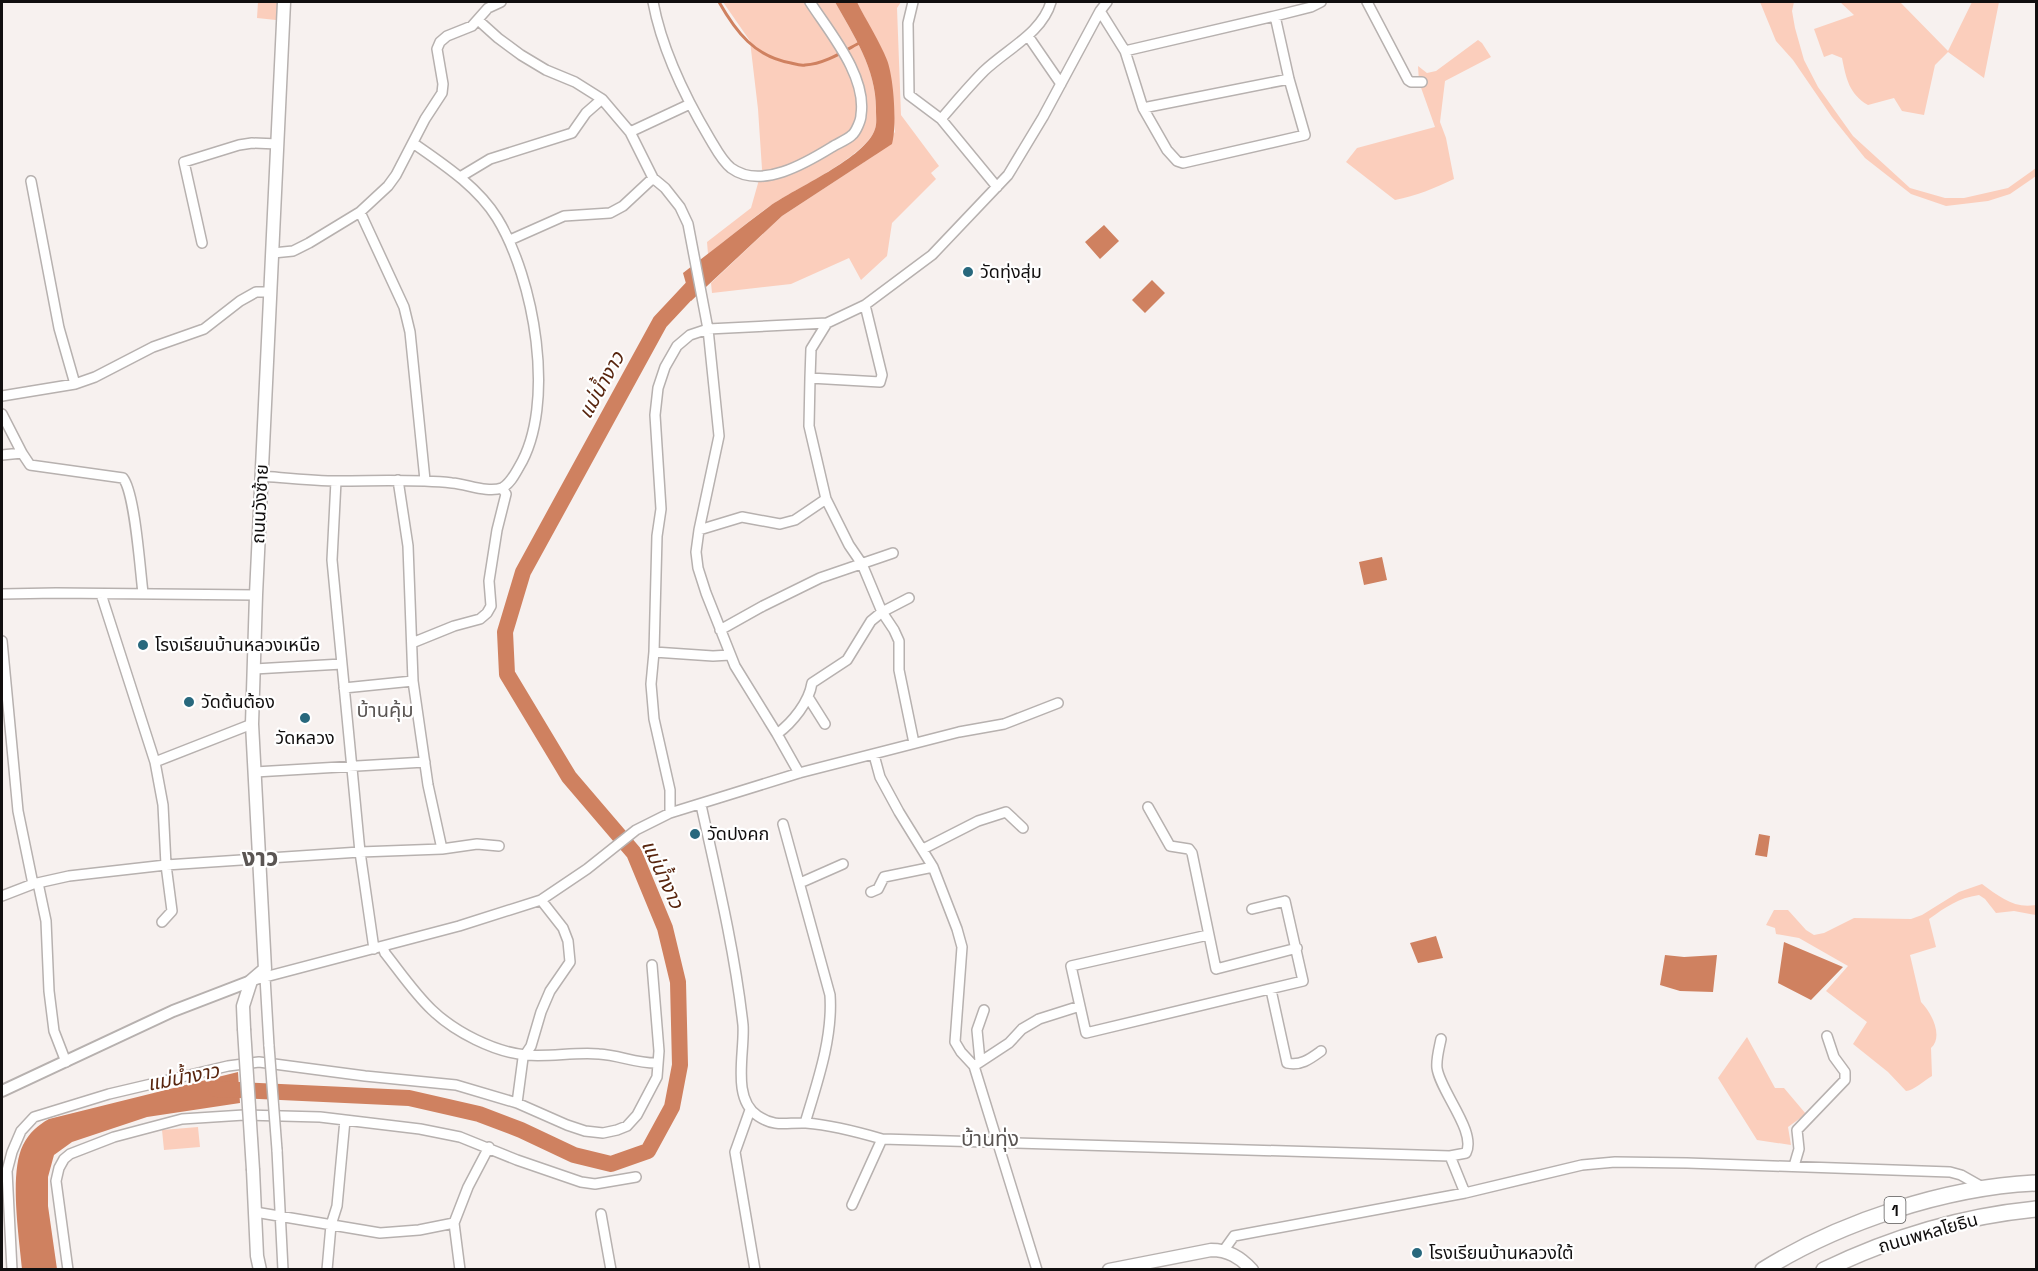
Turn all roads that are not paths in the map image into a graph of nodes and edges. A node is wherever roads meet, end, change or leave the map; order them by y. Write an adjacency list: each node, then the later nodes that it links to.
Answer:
1 (284, 2): 24 (main road, ถนนวังซ้าย)
2 (501, 2): 12 (street)
3 (652, 2): 19 (street)
4 (810, 2): 19 (street)
5 (913, 2): 21 (street)
6 (1051, 2): 13 (street)
7 (1107, 2): 10 (street)
8 (1321, 2): 11 (street)
9 (1367, 2): 16 (street)
10 (1100, 11): 14 (street); 17 (street)
11 (1275, 16): 14 (street); 15 (street)
12 (478, 20): 18 (street); 23 (street)
13 (1028, 36): 17 (street); 21 (street)
14 (1125, 51): 20 (street)
15 (1288, 79): 20 (street); 20 (street)
16 (1422, 82)
17 (1061, 84): 28 (street)
18 (602, 99): 22 (street); 25 (street)
19 (690, 104): 22 (street)
20 (1143, 108)
21 (941, 119): 28 (street)
22 (630, 132): 26 (street)
23 (413, 143): 25 (street); 29 (street)
24 (278, 144): 31 (street); 32 (main road, ถนนวังซ้าย)
25 (460, 177): 30 (street)
26 (653, 177): 30 (street); 36 (street)
27 (31, 181): 38 (street)
28 (997, 187): 34 (street)
29 (360, 212): 32 (street); 45 (street)
30 (510, 240): 47 (street)
31 (202, 243)
32 (273, 253): 33 (main road, ถนนวังซ้าย)
33 (272, 292): 38 (street); 43 (main road, ถนนวังซ้าย)
34 (865, 305): 35 (street); 37 (street)
35 (826, 323): 36 (street); 37 (street)
36 (708, 329): 49 (street); 61 (street)
37 (810, 378): 48 (street)
38 (75, 384): 39 (street)
39 (2, 396)
40 (2, 414): 41 (street)
41 (22, 453): 42 (street); 52 (street)
42 (2, 455)
43 (261, 476): 46 (street); 55 (main road, ถนนวังซ้าย)
44 (398, 480): 45 (street); 46 (street); 60 (street)
45 (425, 480): 47 (street)
46 (336, 481): 63 (street)
47 (502, 488): 60 (street)
48 (826, 499): 49 (street); 51 (street)
49 (699, 530): 58 (street)
50 (893, 553): 51 (street)
51 (862, 564): 57 (street); 58 (street)
52 (144, 593): 54 (street); 55 (street)
53 (2, 594): 54 (street)
54 (101, 594): 74 (street)
55 (256, 595): 64 (main road, ถนนวังซ้าย)
56 (909, 598): 57 (street)
57 (882, 612): 67 (street); 72 (street)
58 (720, 630): 62 (street)
59 (2, 641): 92 (street)
60 (412, 643): 65 (street)
61 (654, 651): 62 (street); 81 (street)
62 (730, 655): 71 (street)
63 (342, 664): 64 (street); 66 (street)
64 (254, 669): 69 (main road, ถนนวังซ้าย)
65 (414, 681): 66 (street); 75 (street)
66 (344, 688): 76 (street)
67 (808, 697): 70 (street); 71 (street)
68 (1058, 703): 72 (street)
69 (252, 724): 74 (street); 77 (main road, ถนนวังซ้าย)
70 (825, 724)
71 (777, 734): 78 (street)
72 (914, 743): 73 (street)
73 (874, 755): 78 (street); 86 (street)
74 (155, 762): 90 (street)
75 (425, 762): 76 (street); 85 (street)
76 (352, 767): 77 (street); 87 (street)
77 (255, 772): 88 (main road, ถนนวังซ้าย)
78 (799, 772): 79 (street)
79 (701, 805): 81 (street); 117 (street)
80 (1148, 807): 99 (street)
81 (670, 813): 96 (street)
82 (783, 824): 93 (street)
83 (1023, 828): 86 (street)
84 (499, 846): 85 (street)
85 (442, 849): 87 (street)
86 (923, 849): 91 (street)
87 (360, 852): 88 (street); 100 (street)
88 (259, 860): 90 (street); 104 (main road, ถนนวังซ้าย)
89 (843, 864): 93 (street)
90 (166, 866): 92 (street); 98 (street)
91 (933, 867): 94 (street); 114 (street)
92 (36, 883): 95 (street); 112 (street)
93 (800, 883): 119 (street)
94 (871, 892)
95 (2, 896)
96 (542, 900): 100 (street); 111 (street)
97 (1252, 909): 101 (street)
98 (162, 922)
99 (1208, 935): 101 (street); 106 (street)
100 (379, 948): 103 (street); 111 (street)
101 (1297, 948): 105 (street)
102 (652, 965): 113 (street)
103 (265, 977): 104 (street); 133 (street, bridge)
104 (251, 981): 112 (street); 131 (main road, bridge)
105 (1271, 990): 106 (street); 110 (street)
106 (1080, 1006): 114 (street)
107 (984, 1010): 114 (street)
108 (1827, 1036): 124 (street)
109 (1441, 1040): 123 (street)
110 (1321, 1051)
111 (525, 1055): 113 (street); 116 (street)
112 (66, 1062): 115 (street)
113 (658, 1063): 116 (street)
114 (977, 1063): 121 (street)
115 (2, 1091)
116 (517, 1103): 137 (street)
117 (750, 1110): 119 (street); 144 (street)
118 (345, 1120): 122 (street); 135 (street); 138 (street)
119 (806, 1123): 120 (street)
120 (882, 1139): 121 (street); 129 (street)
121 (996, 1142): 123 (street); 145 (street)
122 (489, 1148): 125 (street); 134 (street)
123 (1450, 1156): 128 (street)
124 (1794, 1166): 127 (street); 128 (street)
125 (636, 1177)
126 (2037, 1183): 127 (highway, ถนนพหลโยธิน / 1)
127 (1983, 1188): 148 (highway, ถนนพหลโยธิน / 1)
128 (1465, 1193): 136 (street)
129 (852, 1205)
130 (2037, 1209): 149 (highway, ถนนพหลโยธิน / 1)
131 (255, 1212): 133 (street); 139 (main road)
132 (601, 1215): 143 (street)
133 (280, 1216): 135 (street); 140 (street)
134 (454, 1223): 135 (street); 142 (street)
135 (332, 1226): 141 (street)
136 (1224, 1250): 146 (main road); 147 (main road)
137 (12, 1269)
138 (68, 1269)
139 (260, 1269)
140 (283, 1269)
141 (327, 1269)
142 (460, 1269)
143 (611, 1269)
144 (755, 1269)
145 (1037, 1269)
146 (1108, 1269)
147 (1252, 1269)
148 (1763, 1269)
149 (1824, 1269)

